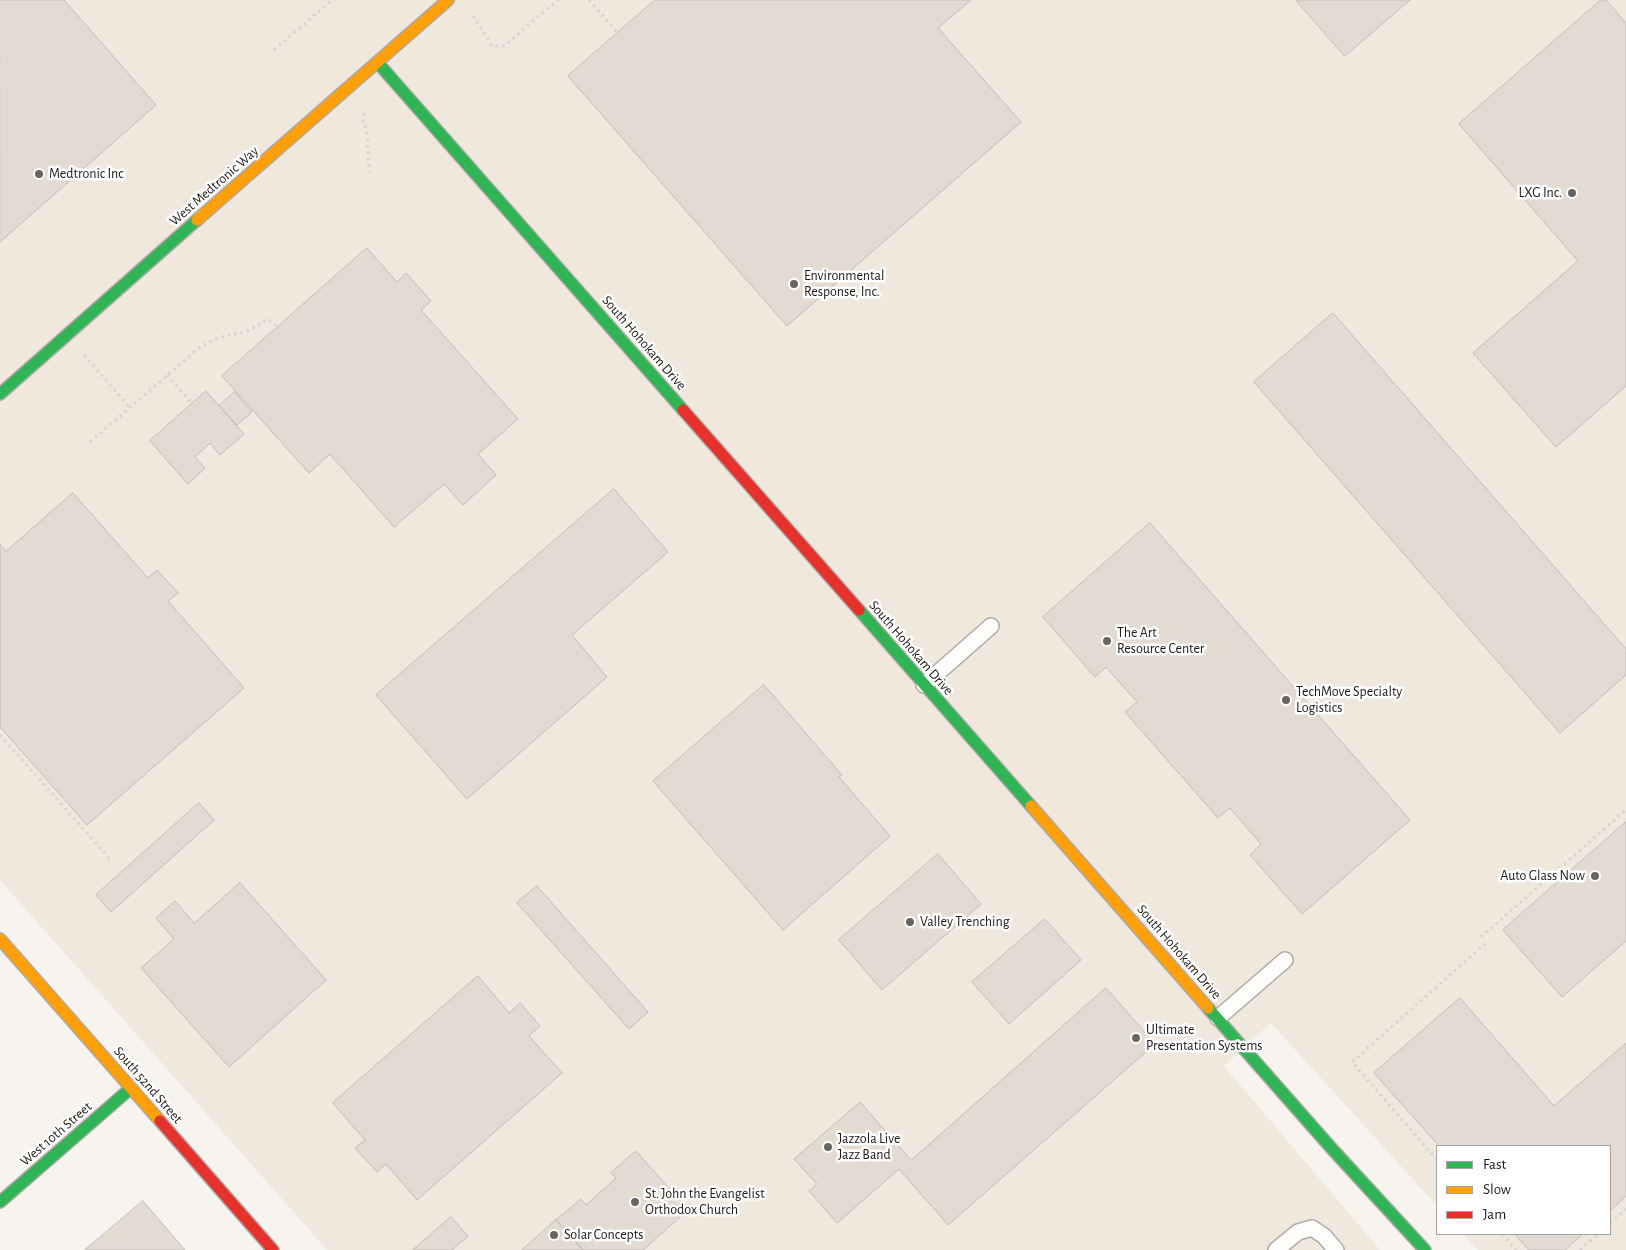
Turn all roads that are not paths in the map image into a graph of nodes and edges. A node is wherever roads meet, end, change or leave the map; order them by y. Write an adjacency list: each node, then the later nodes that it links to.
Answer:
1 (448, 0): 2 (street, West Medtronic Way)
2 (378, 63): 3 (street, West Medtronic Way); 5 (street, South Hohokam Drive)
3 (0, 394)
4 (991, 626): 5 (lane)
5 (924, 685): 8 (street, South Hohokam Drive)
6 (0, 939): 9 (street, South 52nd Street)
7 (1285, 960): 8 (lane)
8 (1218, 1018): 14 (street, South Hohokam Drive)
9 (131, 1088): 10 (street, West 10th Street); 12 (street, South 52nd Street)
10 (0, 1202)
11 (1330, 1247): 13 (lane)
12 (273, 1250)
13 (1276, 1250)
14 (1425, 1250)

